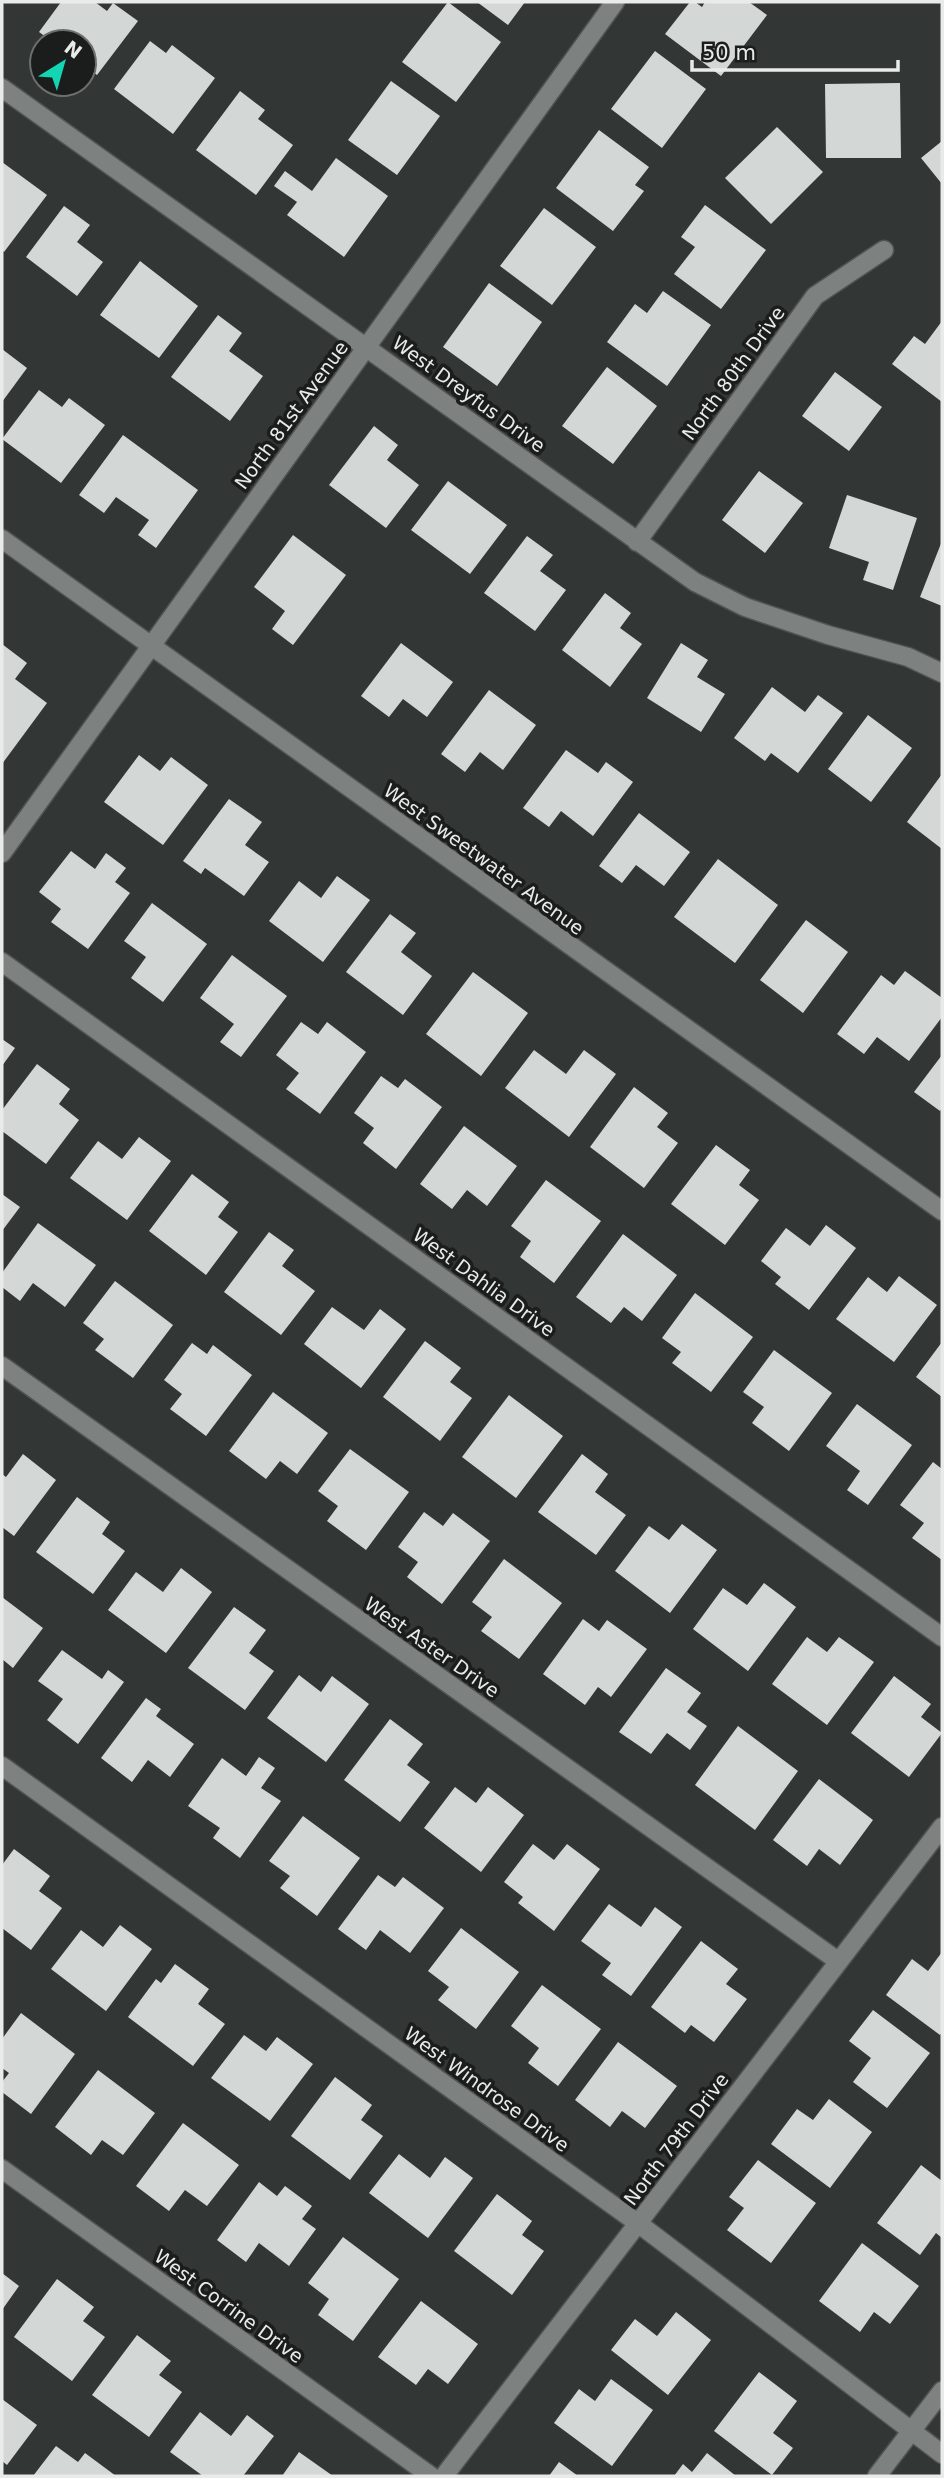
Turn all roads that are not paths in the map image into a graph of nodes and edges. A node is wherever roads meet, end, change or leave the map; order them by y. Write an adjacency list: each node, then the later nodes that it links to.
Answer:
1 (615, 2): 4 (street, North 81st Avenue)
2 (2, 88): 4 (street, West Dreyfus Drive)
3 (884, 250): 6 (street, North 80th Drive)
4 (367, 347): 6 (street, West Dreyfus Drive); 7 (street, North 81st Avenue)
5 (2, 539): 7 (street, West Sweetwater Avenue)
6 (637, 542): 8 (street, West Dreyfus Drive)
7 (150, 646): 9 (street, North 81st Avenue); 11 (street, West Sweetwater Avenue)
8 (942, 673)
9 (2, 853)
10 (2, 962): 13 (street, West Dahlia Drive)
11 (942, 1212)
12 (2, 1366): 16 (street, West Aster Drive)
13 (942, 1637)
14 (2, 1766): 18 (street, West Windrose Drive)
15 (942, 1827): 16 (street, North 79th Drive)
16 (838, 1961): 18 (street, North 79th Drive)
17 (2, 2169): 22 (street, West Corrine Drive)
18 (639, 2224): 20 (street, West Windrose Drive); 23 (street, North 79th Drive)
19 (942, 2391): 20 (street)
20 (912, 2431): 21 (street, West Windrose Drive); 24 (street)
21 (942, 2454)
22 (431, 2476)
23 (444, 2476)
24 (877, 2476)

